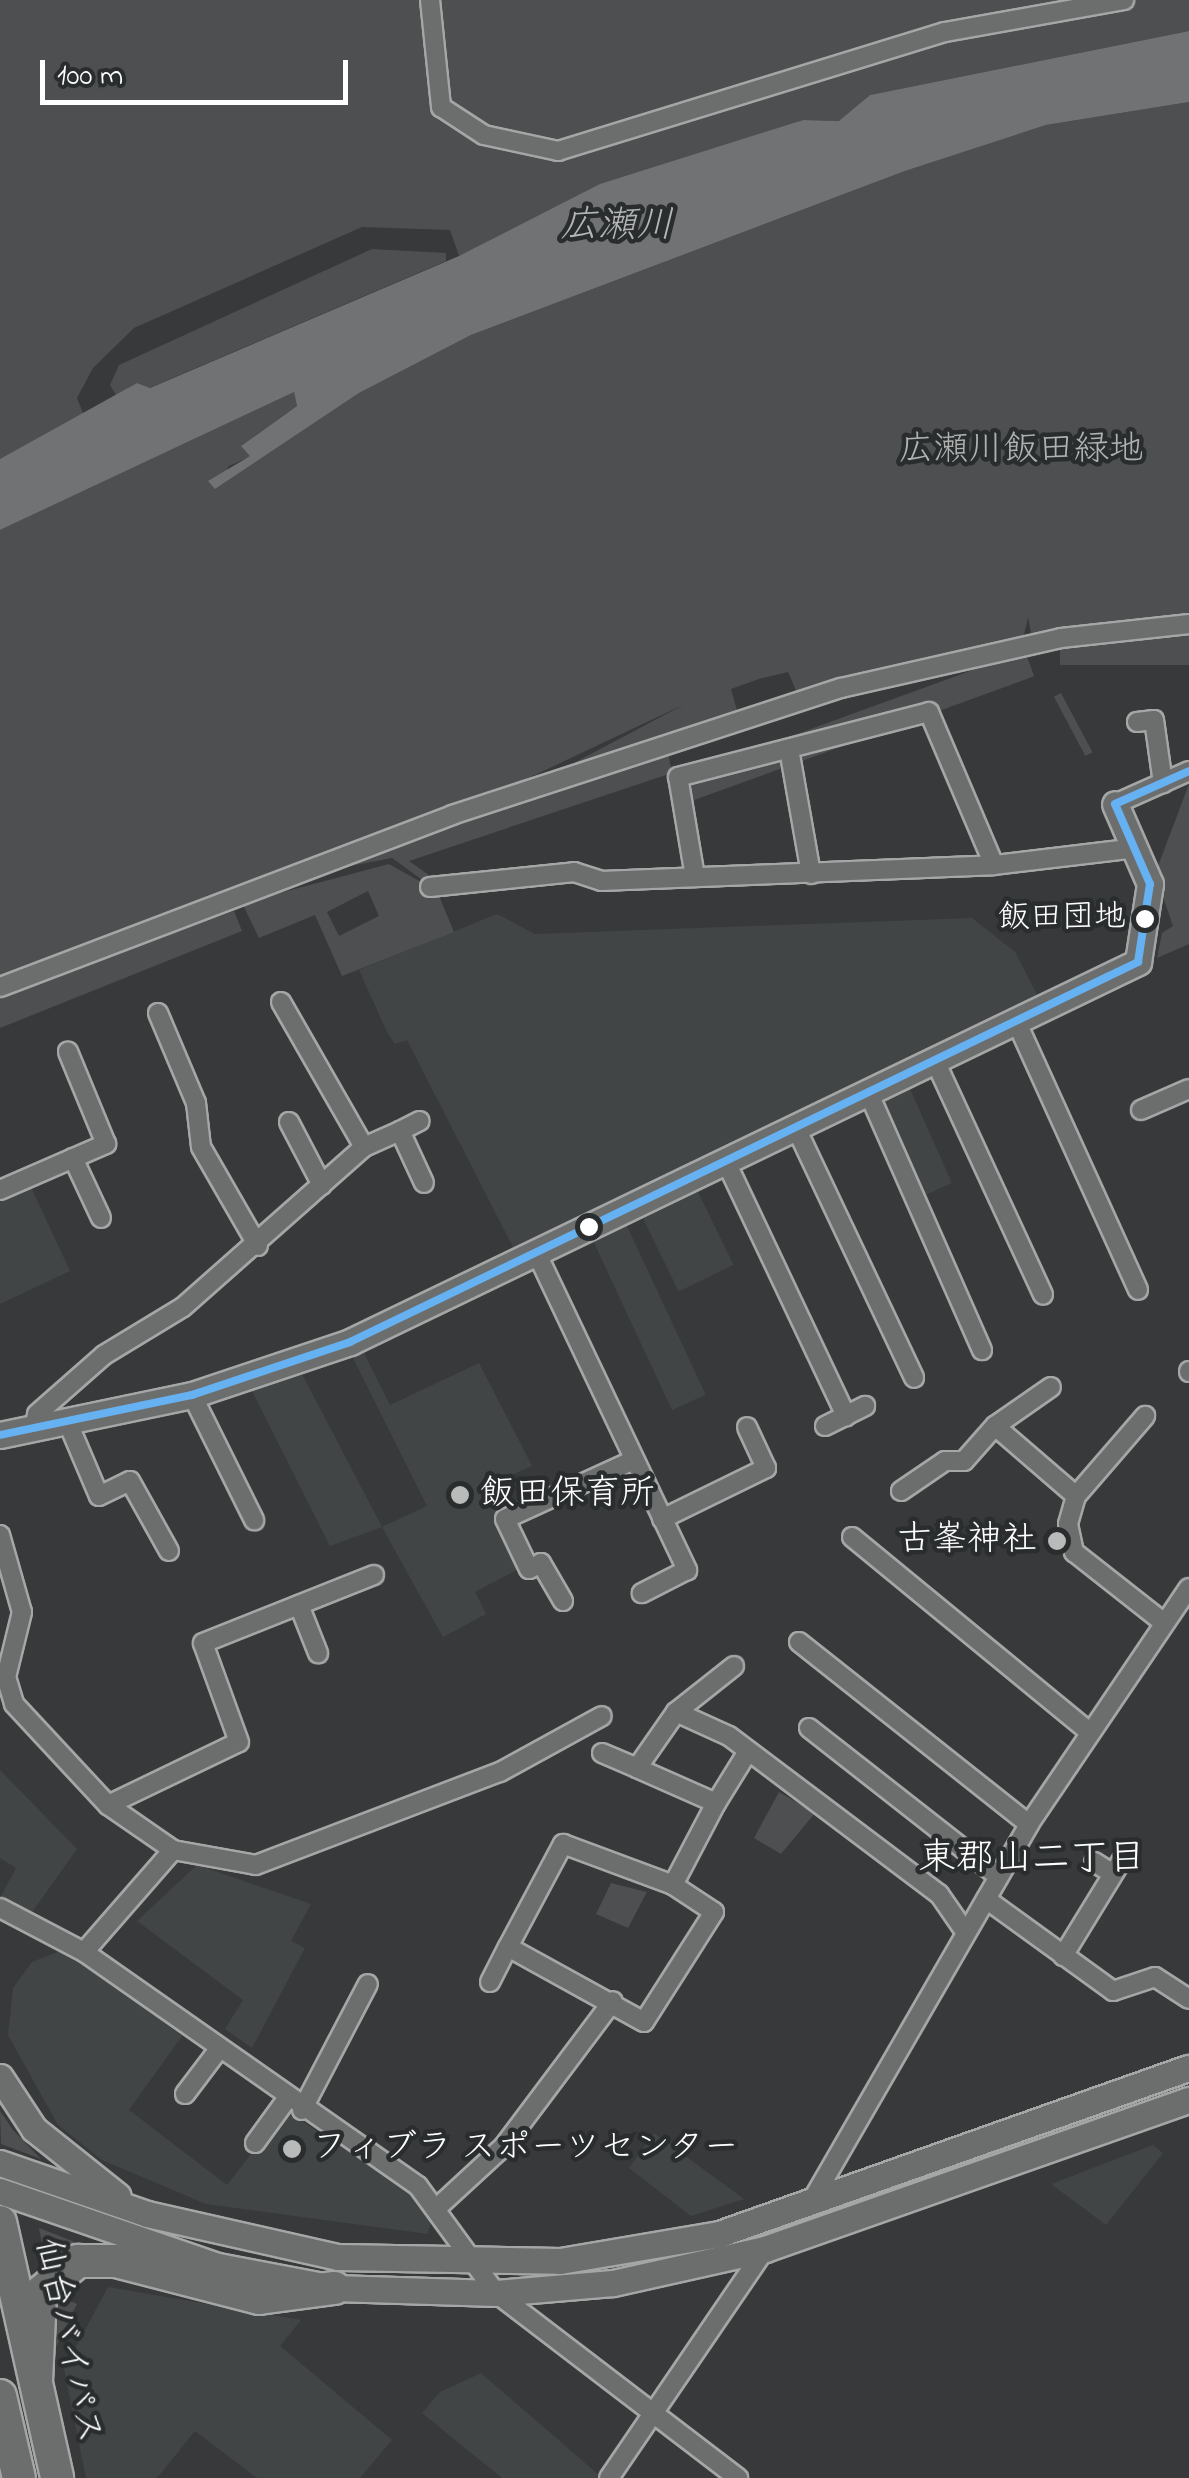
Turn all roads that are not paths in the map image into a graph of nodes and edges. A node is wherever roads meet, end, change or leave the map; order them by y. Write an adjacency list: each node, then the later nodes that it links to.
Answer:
1 (430, 0): 2 (street)
2 (1124, 0)
3 (1189, 624): 14 (street)
4 (1137, 722): 7 (street)
5 (788, 749): 10 (street); 11 (street); 12 (street)
6 (1189, 771): 7 (street)
7 (1163, 783): 8 (street)
8 (1115, 804): 9 (street)
9 (1136, 848): 10 (street); 17 (street)
10 (994, 865): 11 (street)
11 (811, 874): 12 (street)
12 (695, 877): 13 (street)
13 (430, 887)
14 (0, 987)
15 (281, 1002): 27 (street)
16 (158, 1014): 34 (street)
17 (1017, 1023): 19 (street); 36 (street)
18 (68, 1052): 28 (street)
19 (936, 1062): 21 (street); 37 (street)
20 (1189, 1089): 22 (street)
21 (869, 1094): 25 (street); 38 (street)
22 (1142, 1110)
23 (420, 1121): 26 (street)
24 (289, 1122): 31 (street)
25 (797, 1130): 29 (street); 39 (street)
26 (400, 1132): 27 (street); 30 (street)
27 (364, 1147): 31 (street)
28 (73, 1158): 32 (street); 33 (street)
29 (726, 1164): 35 (street); 43 (street)
30 (424, 1182)
31 (322, 1186): 34 (street)
32 (0, 1190)
33 (101, 1218)
34 (258, 1246): 49 (street)
35 (538, 1256): 41 (street); 51 (street)
36 (1138, 1290)
37 (1043, 1295)
38 (982, 1350)
39 (914, 1378)
40 (1051, 1386): 47 (street)
41 (192, 1395): 45 (street); 55 (street)
42 (865, 1406): 43 (street)
43 (846, 1416): 46 (street)
44 (1146, 1416): 53 (street)
45 (68, 1423): 49 (street); 58 (street)
46 (825, 1426)
47 (995, 1426): 52 (street); 53 (street)
48 (747, 1428): 54 (street)
49 (34, 1430): 50 (street)
50 (0, 1435)
51 (634, 1460): 54 (street); 62 (street)
52 (901, 1491)
53 (1076, 1496): 64 (street)
54 (662, 1519): 61 (street)
55 (254, 1520)
56 (0, 1535): 68 (street)
57 (852, 1537): 72 (street)
58 (169, 1551)
59 (374, 1575): 63 (street)
60 (1189, 1588): 64 (street)
61 (642, 1593)
62 (563, 1601)
63 (299, 1605): 66 (street); 77 (street)
64 (1163, 1622): 72 (street)
65 (799, 1642): 78 (street)
66 (318, 1653)
67 (734, 1666): 69 (street)
68 (3, 1677): 77 (street)
69 (676, 1712): 74 (street); 75 (street)
70 (602, 1716): 79 (street)
71 (809, 1728): 83 (street)
72 (1089, 1732): 78 (street)
73 (602, 1753): 75 (street)
74 (746, 1753): 76 (street); 87 (street)
75 (637, 1768): 76 (street)
76 (716, 1803): 84 (street)
77 (108, 1806): 79 (street)
78 (1029, 1824): 83 (street)
79 (173, 1850): 89 (street)
80 (1126, 1852): 82 (street)
81 (1094, 1862): 82 (street)
82 (1113, 1874): 90 (street)
83 (999, 1877): 85 (street)
84 (673, 1885): 88 (street); 94 (street)
85 (986, 1899): 87 (street); 90 (street)
86 (0, 1908): 89 (street)
87 (966, 1933): 104 (street)
88 (508, 1947): 91 (street); 94 (street)
89 (84, 1952): 95 (street)
90 (1064, 1956): 93 (street)
91 (490, 1982)
92 (368, 1984): 100 (street)
93 (1189, 1999)
94 (614, 2001): 105 (street)
95 (219, 2049): 98 (street); 100 (street)
96 (1189, 2068): 104 (street)
97 (0, 2077): 106 (street)
98 (186, 2094)
99 (1189, 2100): 108 (street)
100 (294, 2105): 101 (street); 105 (street)
101 (255, 2143)
102 (0, 2163): 106 (street)
103 (0, 2191): 110 (street)
104 (810, 2204): 109 (street)
105 (438, 2206): 109 (street)
106 (147, 2214): 109 (street)
107 (0, 2222): 112 (highway, 仙台バイパス)
108 (765, 2250): 111 (street); 114 (street)
109 (472, 2266): 111 (street)
110 (334, 2288): 111 (street); 112 (highway)
111 (496, 2293): 114 (street)
112 (36, 2382): 116 (highway, 仙台バイパス)
113 (0, 2396): 115 (highway)
114 (652, 2416): 117 (street); 118 (street)
115 (19, 2478)
116 (57, 2478)
117 (609, 2478)
118 (738, 2478)

